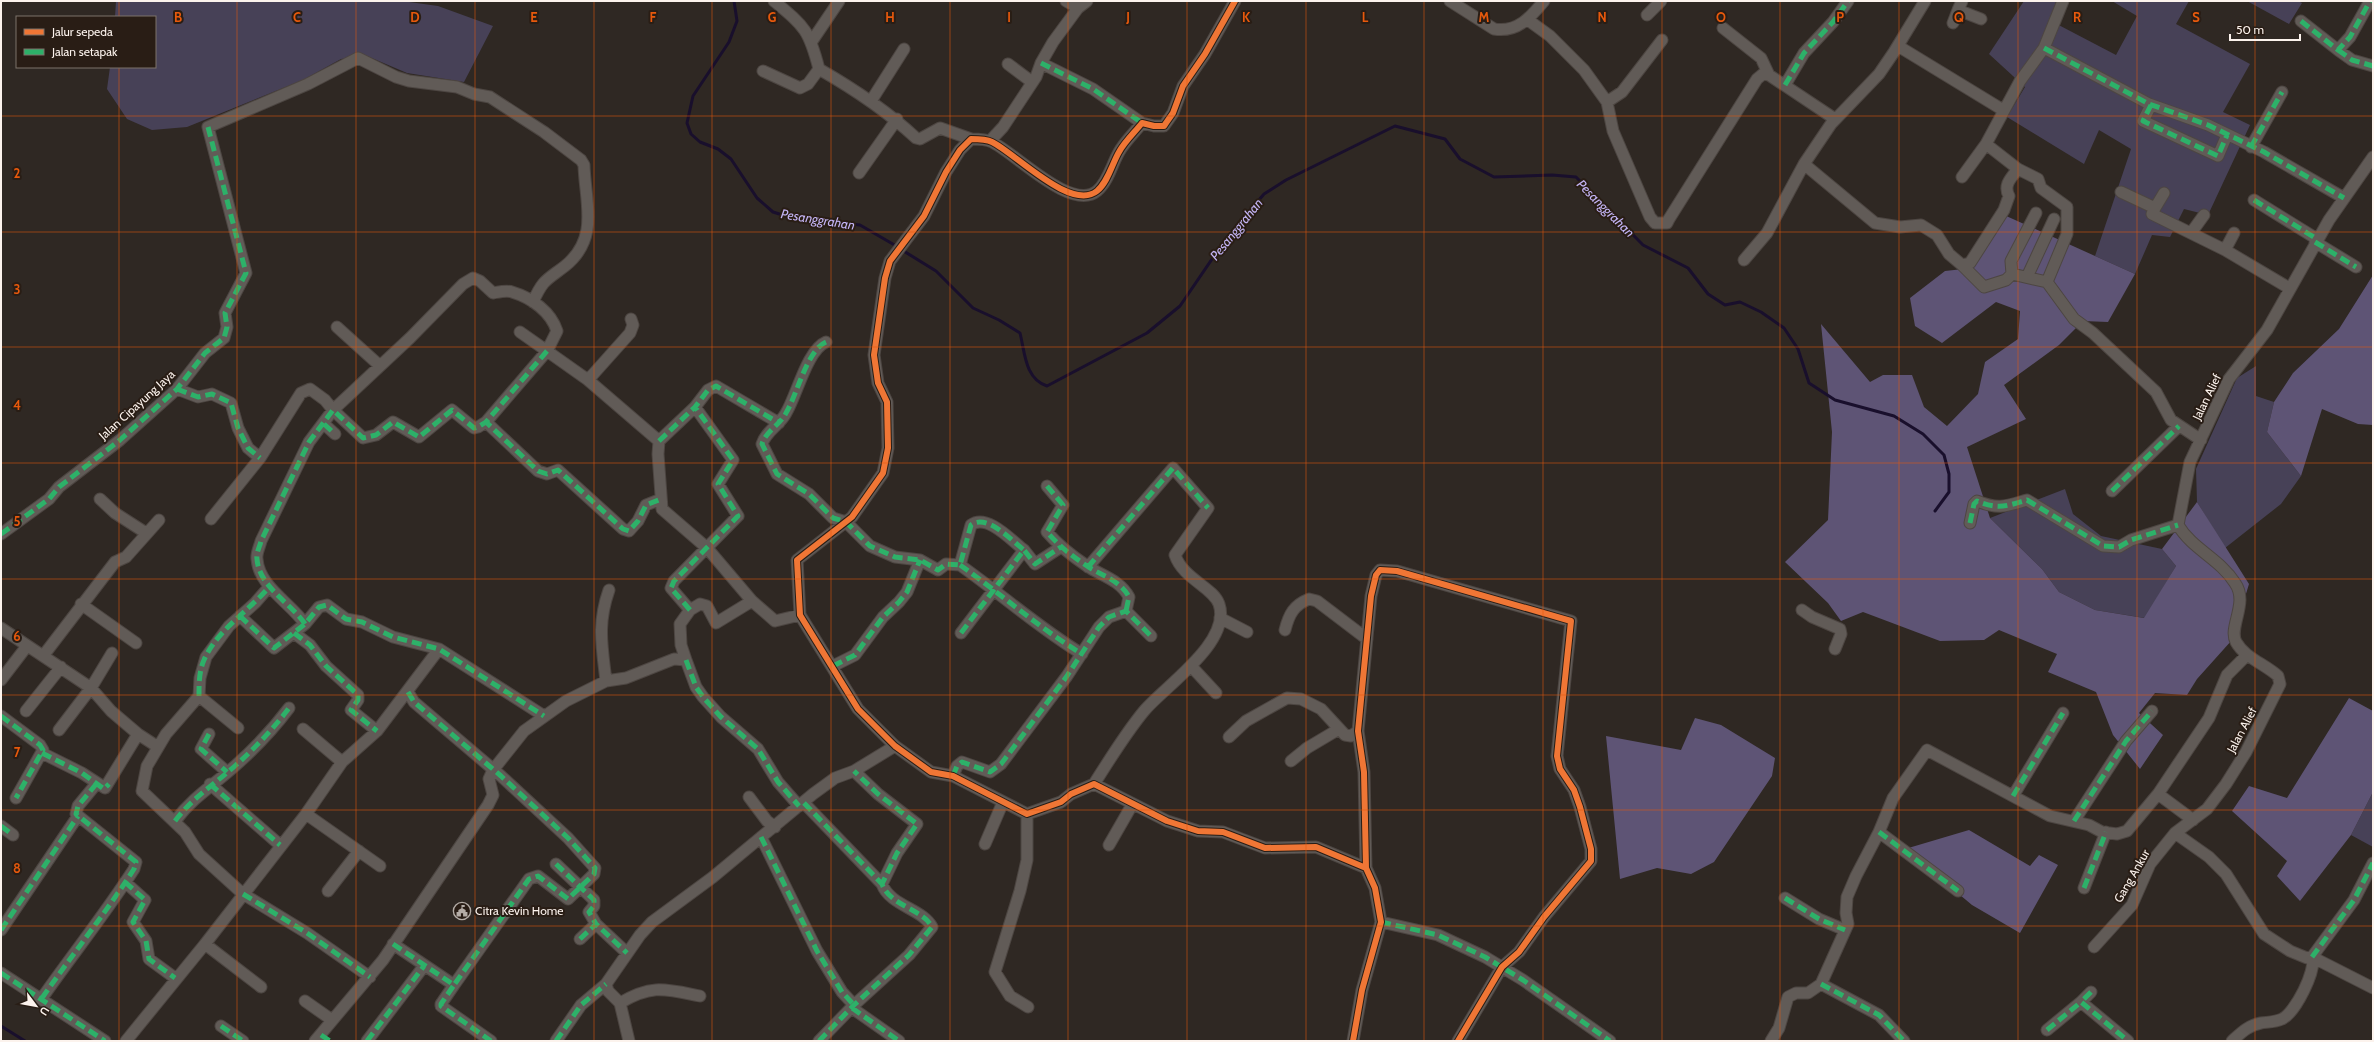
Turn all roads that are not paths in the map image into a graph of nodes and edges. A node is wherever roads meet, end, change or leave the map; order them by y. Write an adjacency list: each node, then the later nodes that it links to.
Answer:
1 (774, 1): 22 (street)
2 (839, 1): 22 (street)
3 (1066, 1): 14 (street)
4 (1087, 1): 14 (street)
5 (1235, 1): 42 (street)
6 (1450, 1): 17 (street)
7 (1544, 1): 17 (street)
8 (1661, 1): 15 (street)
9 (1848, 1): 34 (street)
10 (1925, 1): 23 (street)
11 (2062, 1): 24 (street)
12 (2370, 1): 26 (street)
13 (1960, 6): 16 (street); 19 (street)
14 (1078, 8): 27 (street)
15 (1647, 15)
16 (1981, 19)
17 (1528, 20): 37 (street)
18 (2301, 21): 26 (street)
19 (1953, 22)
20 (1723, 28): 32 (street)
21 (1662, 40): 37 (street)
22 (812, 41): 30 (street)
23 (1898, 46): 39 (street); 41 (street)
24 (2044, 48): 38 (street); 39 (street)
25 (904, 49): 36 (street)
26 (2338, 50): 29 (street)
27 (1041, 63): 33 (street); 42 (street)
28 (1008, 64): 33 (street)
29 (2373, 66)
30 (819, 69): 31 (street); 36 (street)
31 (763, 71)
32 (1769, 75): 34 (street); 37 (street)
33 (1032, 82): 45 (street)
34 (1784, 85): 41 (street)
35 (2282, 92): 47 (street)
36 (871, 101): 40 (street)
37 (1607, 102)
38 (2151, 104): 43 (street); 43 (street)
39 (2002, 110): 46 (street)
40 (897, 119): 44 (street); 51 (street)
41 (1835, 119): 49 (street)
42 (1142, 123): 45 (street)
43 (2227, 135): 47 (street)
44 (971, 139): 45 (street); 97 (street)
45 (990, 141)
46 (1986, 144): 50 (street); 52 (street)
47 (2251, 147): 55 (street)
48 (2373, 157): 55 (street, Jalan Alief)
49 (1804, 164): 65 (street); 66 (street)
50 (2018, 169): 66 (street); 70 (street)
51 (860, 173)
52 (1962, 177)
53 (2121, 192): 57 (street)
54 (2164, 193): 57 (street)
55 (2344, 198): 63 (street, Jalan Alief)
56 (2254, 200): 63 (street)
57 (2155, 208): 61 (street)
58 (2036, 213): 68 (street)
59 (2204, 215): 61 (street)
60 (2054, 219): 69 (street)
61 (2191, 233): 64 (street)
62 (2234, 233): 64 (street)
63 (2316, 240): 67 (street); 71 (street, Jalan Alief)
64 (2225, 250): 71 (street)
65 (1744, 260)
66 (1962, 265): 68 (street)
67 (2356, 267)
68 (2012, 274): 69 (street)
69 (2027, 277): 70 (street)
70 (2047, 282): 86 (street)
71 (2289, 288): 88 (street, Jalan Alief)
72 (533, 302): 77 (street); 78 (street); 80 (street, Jalan Cipayung Jaya)
73 (631, 319): 79 (street)
74 (337, 327): 78 (street)
75 (520, 332): 77 (street)
76 (826, 342): 84 (street)
77 (547, 351): 79 (street); 83 (street)
78 (378, 365): 82 (street)
79 (588, 380): 89 (street)
80 (177, 389): 90 (street); 101 (street, Jalan Cipayung Jaya)
81 (695, 407): 84 (street); 89 (street); 103 (street)
82 (334, 410): 83 (street); 85 (street); 90 (street)
83 (486, 422): 94 (street)
84 (779, 423): 97 (street)
85 (324, 424): 87 (street); 108 (street)
86 (2179, 426): 88 (street); 92 (street)
87 (335, 434)
88 (2200, 440): 99 (street, Jalan Alief)
89 (659, 441): 94 (street)
90 (260, 458): 95 (street)
91 (1047, 486): 102 (street)
92 (2112, 491)
93 (100, 499): 100 (street)
94 (660, 499): 103 (street)
95 (211, 519)
96 (159, 520): 100 (street)
97 (846, 522): 105 (street); 116 (street)
98 (1970, 523): 99 (street)
99 (2178, 525): 133 (street, Jalan Alief)
100 (146, 533): 112 (street)
101 (1, 534)
102 (1061, 547): 104 (street); 107 (street)
103 (707, 548): 111 (street); 113 (street)
104 (1024, 550): 106 (street); 109 (street)
105 (920, 560): 106 (street); 136 (street)
106 (960, 565): 109 (street)
107 (1088, 567): 115 (street); 118 (street)
108 (269, 587): 117 (street); 119 (street)
109 (994, 588): 124 (street); 132 (street)
110 (609, 590): 140 (street)
111 (752, 601): 113 (street); 116 (street)
112 (81, 604): 127 (street); 134 (street)
113 (690, 610): 135 (street)
114 (1802, 610): 130 (street)
115 (1126, 611): 125 (street); 132 (street)
116 (800, 615): 136 (street)
117 (240, 616): 123 (street); 144 (street)
118 (1220, 618): 122 (street); 137 (street)
119 (305, 624): 123 (street); 129 (street)
120 (1, 628): 128 (street)
121 (1285, 630): 126 (street)
122 (1247, 632)
123 (294, 633): 155 (street)
124 (961, 633)
125 (1151, 636)
126 (1367, 639): 156 (street); 219 (street)
127 (136, 643)
128 (27, 646): 134 (street); 139 (street)
129 (439, 649): 142 (street); 150 (street)
130 (1835, 649)
131 (112, 653): 141 (street)
132 (1082, 654): 168 (street)
133 (2247, 655): 172 (street); 182 (street, Jalan Alief)
134 (43, 656): 138 (street)
135 (686, 660): 140 (street); 178 (street)
136 (833, 666): 160 (street)
137 (1191, 666): 143 (street); 171 (street)
138 (61, 667): 141 (street); 146 (street)
139 (1, 680)
140 (606, 681): 150 (street)
141 (91, 688): 154 (street); 157 (street)
142 (408, 692): 155 (street); 165 (street)
143 (1216, 693)
144 (199, 696): 151 (street); 161 (street)
145 (289, 708): 166 (street)
146 (26, 711)
147 (2152, 711): 184 (street)
148 (2063, 713): 173 (street)
149 (1, 716): 162 (street)
150 (544, 716): 165 (street)
151 (238, 728)
152 (303, 729): 164 (street)
153 (1339, 729): 156 (street); 159 (street); 163 (street)
154 (59, 730)
155 (377, 731): 164 (street)
156 (1358, 731): 199 (street)
157 (138, 734): 161 (street); 169 (street)
158 (209, 734): 166 (street)
159 (1229, 737)
160 (896, 746): 167 (street); 168 (street)
161 (158, 747): 183 (street)
162 (42, 753): 169 (street); 175 (street)
163 (1291, 761)
164 (342, 762): 179 (street)
165 (493, 770): 202 (street); 214 (street)
166 (227, 772): 170 (street)
167 (854, 772): 178 (street); 201 (street)
168 (953, 776): 176 (street)
169 (97, 783): 181 (street)
170 (210, 784): 183 (street); 193 (street)
171 (1094, 784): 177 (street); 180 (street)
172 (2158, 794): 182 (street); 188 (street)
173 (2013, 796): 184 (street); 187 (street)
174 (749, 797): 186 (street)
175 (16, 798)
176 (1003, 802): 180 (street); 192 (street)
177 (1132, 804): 194 (street); 199 (street)
178 (802, 805): 186 (street); 201 (street)
179 (306, 814): 193 (street); 195 (street)
180 (1027, 814): 235 (street)
181 (78, 816): 200 (street); 210 (street)
182 (2193, 820): 189 (street, Gang Ankur)
183 (175, 821): 206 (street)
184 (2074, 821): 188 (street)
185 (1, 826): 190 (street)
186 (775, 827): 191 (street)
187 (1879, 832): 205 (street); 211 (street)
188 (2106, 832): 203 (street)
189 (2175, 833): 215 (street, Gang Ankur); 217 (street)
190 (13, 835)
191 (761, 837): 216 (street); 234 (street)
192 (985, 844)
193 (280, 845): 206 (street)
194 (1109, 845)
195 (359, 851): 198 (street); 204 (street)
196 (2373, 863): 217 (street)
197 (556, 864): 202 (street)
198 (380, 866)
199 (1366, 868): 208 (street)
200 (126, 882): 222 (street); 230 (street)
201 (882, 884): 234 (street)
202 (580, 886): 209 (street); 225 (street)
203 (2084, 888)
204 (328, 891)
205 (1958, 891)
206 (243, 894): 213 (street); 221 (street)
207 (1785, 898): 211 (street)
208 (1381, 922): 219 (street); 249 (street)
209 (596, 924): 212 (street); 216 (street)
210 (1, 930)
211 (1845, 930): 224 (street)
212 (580, 939)
213 (205, 944): 222 (street); 226 (street)
214 (393, 944): 218 (street); 221 (street)
215 (2094, 947)
216 (627, 953): 223 (street)
217 (2312, 957): 227 (street); 255 (street)
218 (424, 966): 225 (street); 244 (street)
219 (1502, 967): 250 (street); 251 (street)
220 (1, 973): 230 (street)
221 (370, 977): 236 (street)
222 (175, 978): 242 (street)
223 (606, 984): 233 (street); 246 (street)
224 (1821, 984): 252 (street); 253 (street)
225 (454, 985): 245 (street)
226 (261, 987)
227 (2373, 988)
228 (2091, 992): 232 (street)
229 (700, 996): 233 (street)
230 (42, 998): 241 (street)
231 (304, 1001): 236 (street)
232 (2081, 1002): 238 (street); 254 (street)
233 (620, 1003): 247 (street)
234 (853, 1007): 240 (street); 248 (street)
235 (1028, 1007)
236 (332, 1020): 239 (street)
237 (221, 1026): 243 (street)
238 (2046, 1030)
239 (322, 1039)
240 (824, 1039)
241 (105, 1041)
242 (126, 1041)
243 (243, 1041)
244 (367, 1041)
245 (491, 1041)
246 (556, 1041)
247 (629, 1041)
248 (899, 1041)
249 (1353, 1041)
250 (1458, 1041)
251 (1610, 1041)
252 (1771, 1041)
253 (1904, 1041)
254 (2128, 1041)
255 (2232, 1041)

